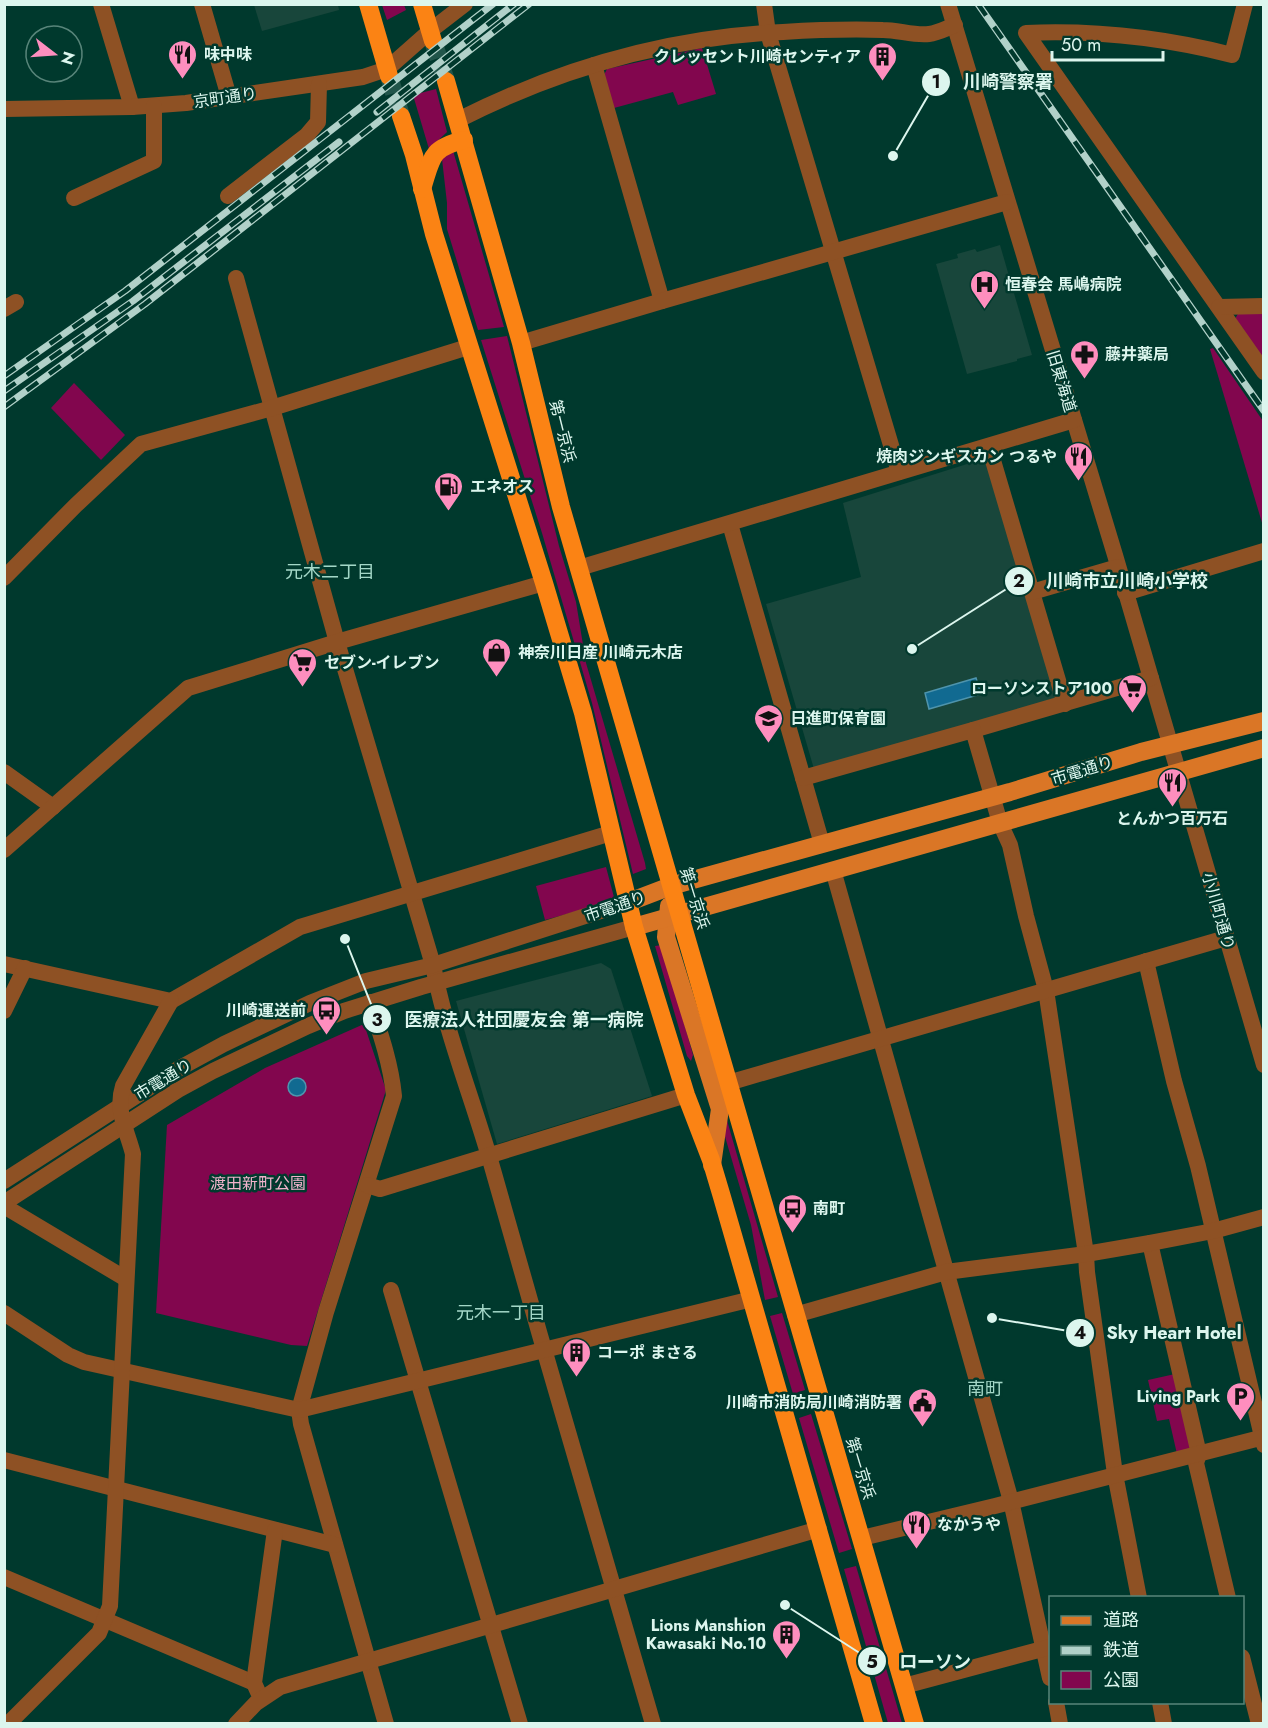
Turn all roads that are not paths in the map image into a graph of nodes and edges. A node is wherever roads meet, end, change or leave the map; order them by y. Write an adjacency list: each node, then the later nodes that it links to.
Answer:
1 (102, 4): 18 (street)
2 (202, 4): 16 (street)
3 (368, 4): 13 (highway)
4 (422, 4): 11 (highway)
5 (465, 4): 11 (street, 京町通り)
6 (764, 4): 10 (street)
7 (948, 4): 9 (street, 旧東海道)
8 (1245, 4): 31 (street)
9 (955, 25): 10 (street); 26 (street, 旧東海道)
10 (768, 33): 12 (street); 27 (street)
11 (431, 36): 13 (street, 京町通り)
12 (594, 65): 21 (street); 29 (street)
13 (388, 73): 15 (street, 京町通り)
14 (446, 81): 21 (highway, 第一京浜)
15 (319, 84): 16 (street, 京町通り); 24 (street)
16 (229, 97): 17 (street, 京町通り)
17 (154, 106): 18 (street, 京町通り); 25 (street)
18 (132, 107): 19 (street, 京町通り)
19 (4, 109)
20 (401, 116): 23 (highway)
21 (458, 120): 22 (highway, 第一京浜)
22 (464, 140): 23 (highway); 32 (highway, 第一京浜)
23 (422, 189): 33 (highway)
24 (228, 196)
25 (74, 198)
26 (1007, 202): 27 (street); 36 (street, 旧東海道)
27 (834, 253): 29 (street); 38 (street)
28 (236, 278): 35 (street)
29 (662, 301): 32 (street)
30 (1263, 306): 31 (street)
31 (1220, 307): 34 (street)
32 (521, 343): 42 (highway, 第一京浜)
33 (468, 347): 35 (street); 44 (highway)
34 (1263, 372)
35 (272, 408): 43 (street); 47 (street)
36 (1074, 420): 37 (street); 41 (street, 旧東海道)
37 (988, 447): 38 (street); 45 (street)
38 (899, 472): 39 (street)
39 (730, 524): 42 (street); 55 (street)
40 (1263, 551): 46 (street)
41 (1118, 567): 45 (street); 46 (street, 旧東海道)
42 (579, 568): 63 (highway, 第一京浜)
43 (4, 578)
44 (544, 583): 47 (street); 59 (highway)
45 (1032, 592): 49 (street)
46 (1125, 592): 48 (street, 旧東海道)
47 (337, 642): 57 (street); 64 (street)
48 (1151, 678): 49 (street); 53 (street, 旧東海道)
49 (1065, 704): 51 (street)
50 (1263, 721): 53 (main road, 市電通り)
51 (974, 730): 55 (street); 56 (street)
52 (1263, 748): 53 (main road, 市電通り)
53 (1174, 758): 56 (main road, 市電通り); 58 (main road, 市電通り); 68 (street, 小川町通り)
54 (4, 771): 57 (street)
55 (803, 778): 60 (street)
56 (993, 797): 58 (street); 60 (main road, 市電通り)
57 (53, 807): 61 (street)
58 (1000, 823): 62 (main road, 市電通り); 74 (street)
59 (611, 833): 64 (street); 65 (highway)
60 (822, 844): 63 (main road, 市電通り)
61 (4, 850)
62 (832, 870): 66 (main road, 市電通り); 78 (street)
63 (671, 886): 65 (main road, 市電通り); 66 (highway, 第一京浜)
64 (411, 892): 71 (street); 75 (street)
65 (629, 902): 67 (highway); 71 (street, 市電通り)
66 (674, 916): 67 (main road, 市電通り); 81 (highway, 第一京浜); 86 (main road)
67 (634, 927): 73 (street, 市電通り); 82 (highway)
68 (1226, 938): 69 (street); 79 (street, 小川町通り)
69 (1146, 961): 74 (street); 91 (street)
70 (4, 964): 72 (street)
71 (433, 965): 73 (street); 83 (street, 市電通り)
72 (25, 968): 75 (street); 77 (street)
73 (436, 982): 76 (street, 市電通り); 85 (street)
74 (1046, 990): 78 (street); 93 (street)
75 (171, 1001): 83 (street)
76 (370, 1002): 84 (street, 市電通り); 88 (street)
77 (4, 1011)
78 (880, 1038): 81 (street); 94 (street)
79 (1260, 1042): 80 (street, 小川町通り)
80 (1263, 1065)
81 (728, 1083): 99 (highway, 第一京浜)
82 (686, 1095): 85 (street); 86 (highway)
83 (119, 1106): 84 (street); 87 (street, 市電通り)
84 (123, 1125): 89 (street, 市電通り); 95 (street)
85 (489, 1156): 88 (street); 100 (street)
86 (712, 1165): 97 (highway)
87 (4, 1181)
88 (367, 1185): 103 (street)
89 (4, 1204): 95 (street)
90 (1263, 1217): 91 (street)
91 (1213, 1231): 92 (street); 104 (street)
92 (1150, 1243): 93 (street); 105 (street)
93 (1086, 1254): 94 (street); 107 (street)
94 (946, 1272): 99 (street); 109 (street)
95 (126, 1279): 101 (street)
96 (391, 1290): 102 (street)
97 (752, 1299): 100 (street); 110 (highway)
98 (4, 1313): 101 (street)
99 (795, 1315): 112 (highway, 第一京浜)
100 (544, 1351): 102 (street); 115 (street)
101 (122, 1370): 103 (street); 108 (street)
102 (418, 1380): 103 (street); 119 (street)
103 (299, 1410): 113 (street)
104 (1263, 1440): 105 (street)
105 (1199, 1454): 107 (street); 117 (street)
106 (4, 1460): 108 (street)
107 (1115, 1474): 109 (street); 116 (street)
108 (116, 1488): 111 (street); 118 (street)
109 (1011, 1501): 112 (street); 120 (street)
110 (819, 1529): 115 (street); 134 (highway)
111 (275, 1530): 113 (street); 124 (street)
112 (862, 1538): 125 (highway, 第一京浜)
113 (335, 1545): 121 (street)
114 (4, 1578): 118 (street)
115 (613, 1590): 119 (street); 133 (street)
116 (1139, 1596)
117 (1228, 1596)
118 (105, 1620): 124 (street); 129 (street)
119 (491, 1625): 121 (street); 132 (street)
120 (1047, 1647): 123 (street); 125 (street)
121 (367, 1660): 128 (street); 131 (street)
122 (1244, 1665): 138 (street)
123 (1049, 1668)
124 (254, 1683): 128 (street)
125 (904, 1686): 135 (highway, 第一京浜)
126 (1056, 1704): 136 (street)
127 (1160, 1704): 137 (street)
128 (256, 1711): 130 (street)
129 (8, 1724)
130 (236, 1724)
131 (386, 1724)
132 (520, 1724)
133 (653, 1724)
134 (874, 1724)
135 (915, 1724)
136 (1060, 1724)
137 (1164, 1724)
138 (1259, 1724)

